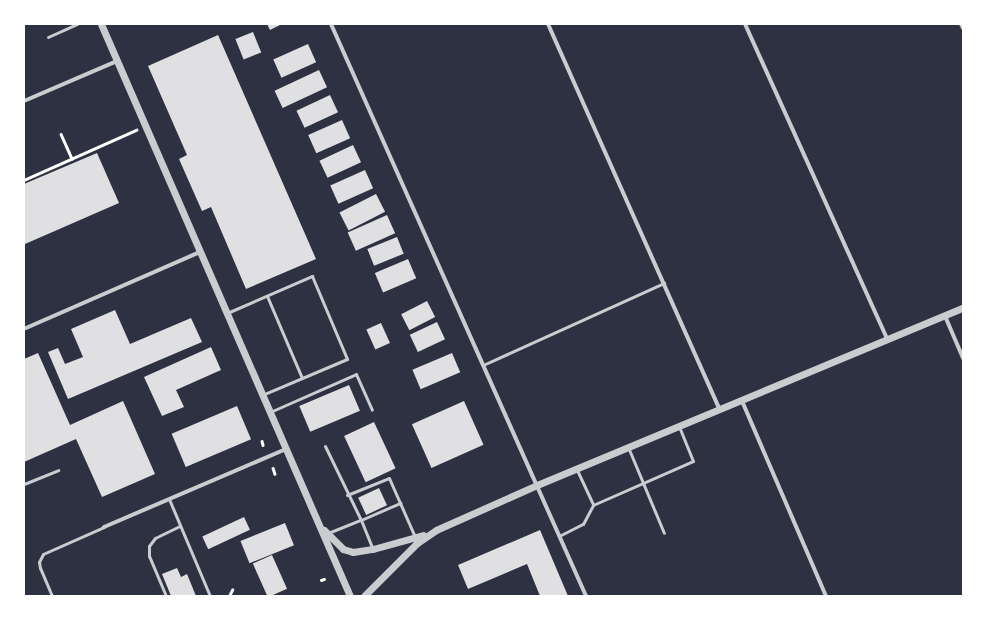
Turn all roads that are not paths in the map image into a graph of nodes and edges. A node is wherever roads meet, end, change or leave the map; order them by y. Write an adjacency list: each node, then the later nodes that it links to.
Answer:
1 (77, 24): 8 (lane)
2 (101, 24): 9 (street)
3 (331, 24): 20 (street)
4 (548, 24): 12 (street)
5 (745, 24): 18 (street)
6 (961, 24): 7 (street)
7 (963, 28)
8 (48, 37)
9 (117, 61): 10 (street); 11 (street)
10 (24, 101)
11 (200, 252): 15 (street); 17 (street)
12 (664, 283): 20 (lane); 25 (street)
13 (267, 296): 15 (lane); 21 (lane); 21 (lane)
14 (963, 308): 16 (street)
15 (227, 313): 22 (street)
16 (945, 316): 18 (street); 19 (street)
17 (26, 328)
18 (888, 340): 23 (street)
19 (963, 358)
20 (483, 365): 35 (street)
21 (302, 378): 22 (lane)
22 (262, 395): 26 (street)
23 (742, 401): 25 (street); 56 (street)
24 (372, 410): 26 (lane)
25 (721, 410): 27 (street)
26 (270, 412): 30 (street)
27 (679, 427): 29 (street); 33 (lane)
28 (324, 446): 36 (lane)
29 (628, 448): 32 (street); 33 (lane)
30 (286, 449): 37 (street); 41 (street)
31 (58, 470): 34 (lane)
32 (577, 470): 35 (street); 39 (lane)
33 (643, 483): 39 (lane); 46 (lane)
34 (24, 484)
35 (537, 485): 44 (street); 47 (street)
36 (347, 495): 38 (lane); 40 (lane)
37 (169, 499): 42 (lane); 43 (street)
38 (400, 503): 40 (lane); 48 (lane)
39 (592, 505): 47 (lane)
40 (361, 520): 45 (lane); 49 (lane)
41 (318, 524): 45 (street); 53 (street)
42 (180, 526): 51 (lane); 52 (lane)
43 (104, 527): 50 (lane)
44 (436, 530): 48 (street); 54 (street)
45 (326, 533): 49 (street)
46 (664, 533)
47 (559, 536): 55 (street)
48 (415, 537): 49 (street)
49 (373, 549)
50 (52, 596)
51 (166, 596)
52 (210, 596)
53 (350, 596)
54 (364, 596)
55 (586, 596)
56 (826, 596)

